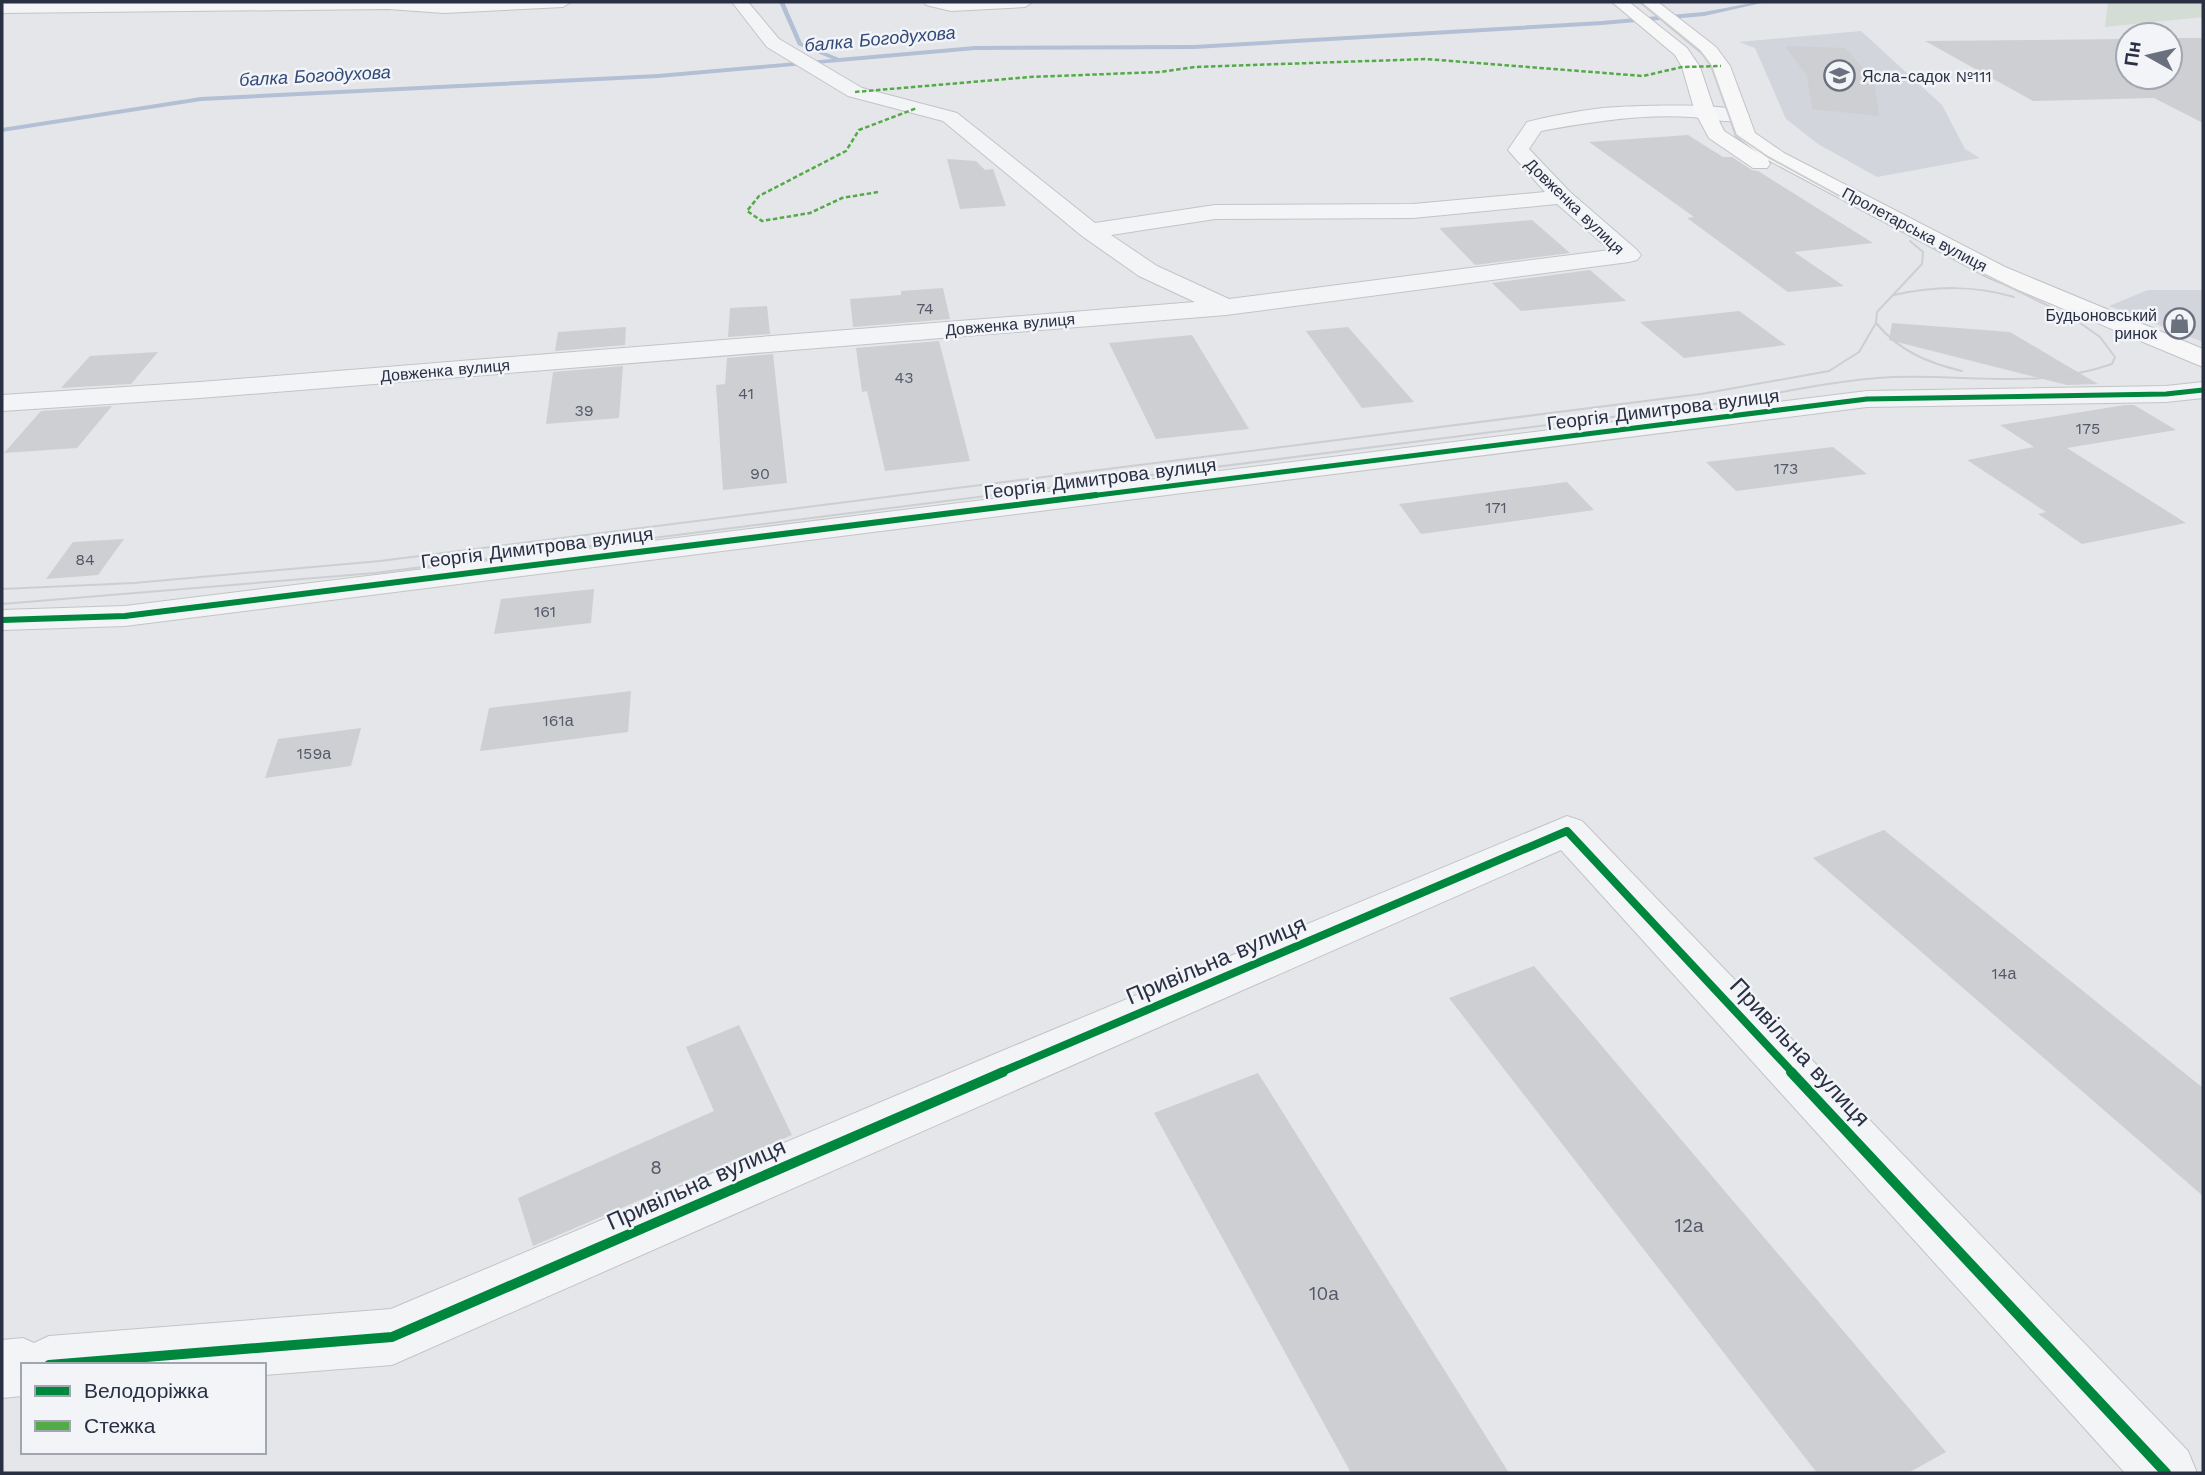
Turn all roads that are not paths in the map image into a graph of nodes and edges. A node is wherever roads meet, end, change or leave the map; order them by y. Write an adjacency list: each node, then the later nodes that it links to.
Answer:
1 (563, 2): 7 (street)
2 (740, 2): 12 (street)
3 (932, 2): 4 (street)
4 (1025, 2)
5 (1620, 2): 9 (main road, Пролетарська вулиця)
6 (1648, 2): 10 (main road, Пролетарська вулиця)
7 (409, 3): 8 (street)
8 (2, 8)
9 (1705, 112): 10 (street, Довженка вулиця); 11 (street, Довженка вулиця); 13 (main road, Пролетарська вулиця)
10 (1739, 114): 13 (main road, Пролетарська вулиця)
11 (1562, 197): 12 (street); 14 (street, Довженка вулиця)
12 (1090, 231): 14 (street)
13 (1996, 272): 15 (main road)
14 (1226, 307): 17 (street, Довженка вулиця)
15 (2203, 359)
16 (2203, 390): 18 (street, Георгія Димитрова вулиця)
17 (2, 403)
18 (2, 620)
19 (74, 1363): 22 (street, Привільна вулиця)
20 (21, 1367): 21 (street)
21 (2, 1368)
22 (2166, 1473)

